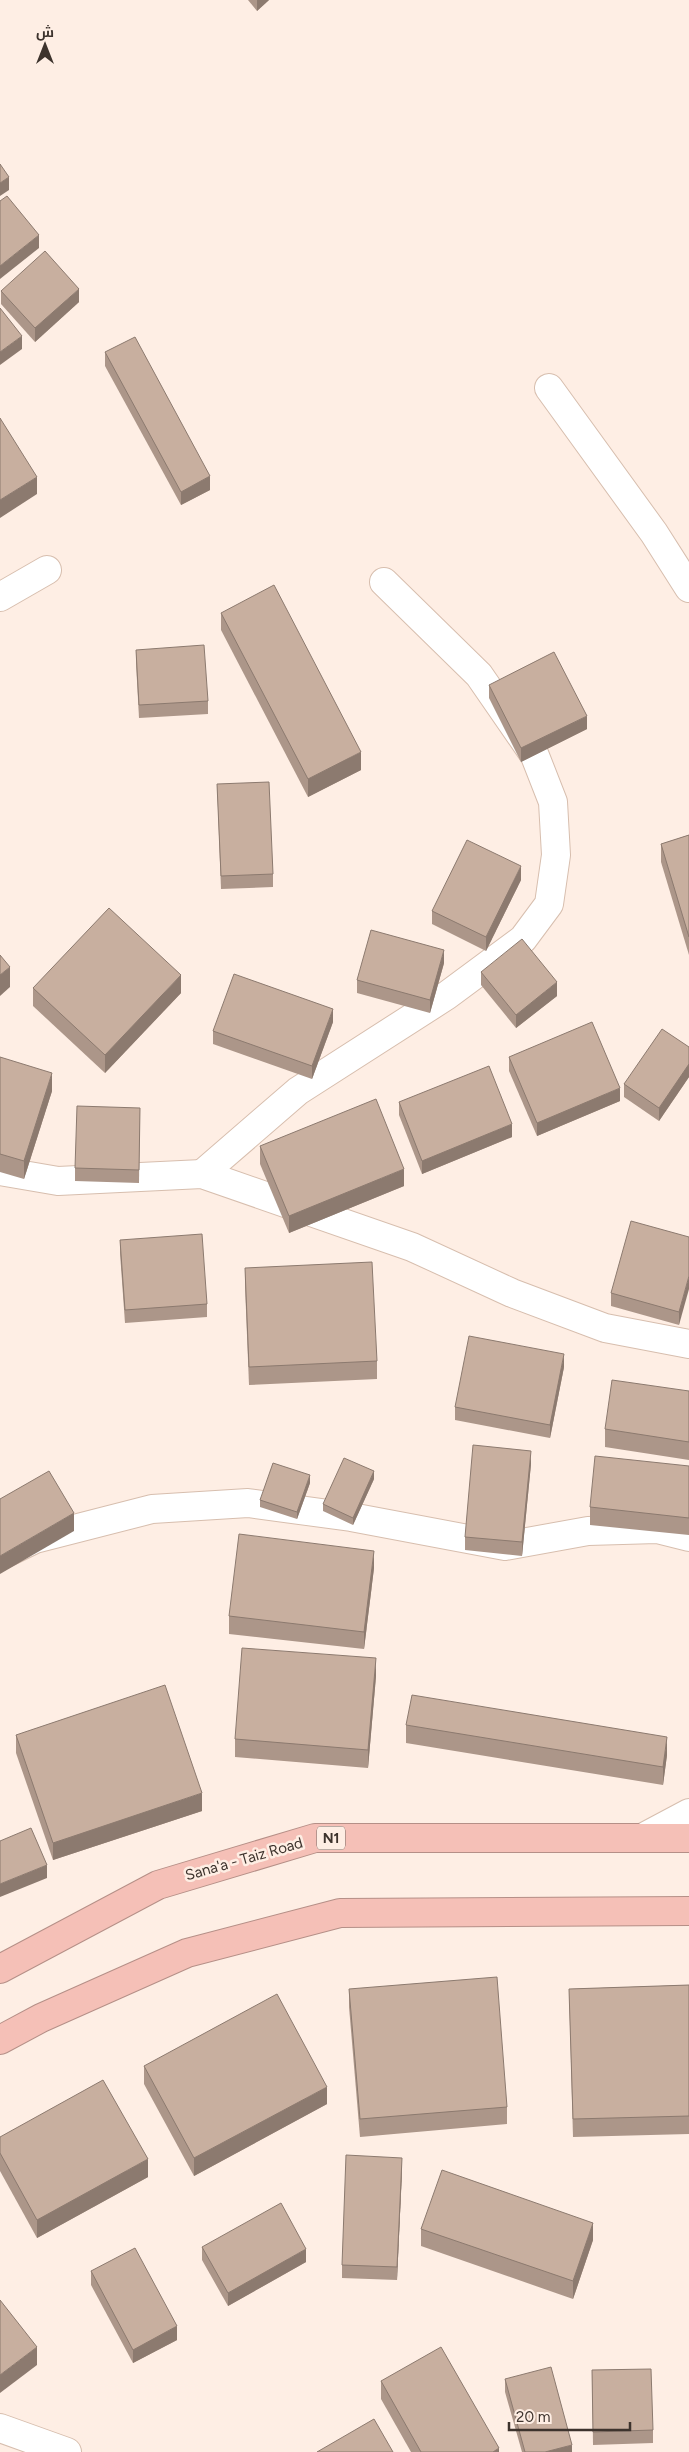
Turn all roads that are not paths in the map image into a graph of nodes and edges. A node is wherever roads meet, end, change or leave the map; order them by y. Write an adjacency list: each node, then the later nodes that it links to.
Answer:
1 (549, 388): 4 (street)
2 (47, 570): 5 (street)
3 (384, 582): 7 (street)
4 (689, 588)
5 (0, 597)
6 (0, 1171): 7 (street)
7 (202, 1174): 8 (street)
8 (689, 1344)
9 (689, 1537): 10 (street)
10 (0, 1556)
11 (689, 1813): 12 (street)
12 (642, 1838): 13 (highway, Sana'a - Taiz Road / N1); 15 (highway, Sana'a - Taiz Road / N1)
13 (689, 1838)
14 (689, 1911): 16 (highway)
15 (0, 1969)
16 (0, 2040)
17 (0, 2428): 18 (street)
18 (67, 2452)

